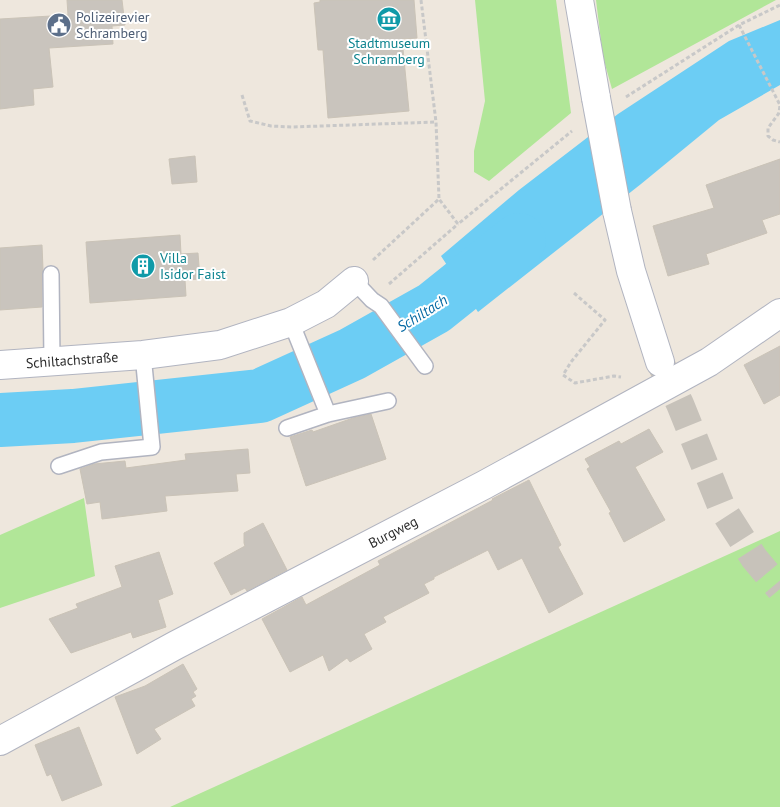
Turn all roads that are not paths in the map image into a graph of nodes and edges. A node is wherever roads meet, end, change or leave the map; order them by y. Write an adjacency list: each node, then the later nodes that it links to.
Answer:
1 (579, 0): 7 (street, bridge)
2 (51, 274): 6 (lane)
3 (369, 295): 5 (street, Schiltachstraße); 10 (lane)
4 (780, 313): 15 (street, Burgweg)
5 (294, 329): 9 (street, Schiltachstraße); 12 (lane)
6 (52, 361): 8 (street, Schiltachstraße); 9 (street, Schiltachstraße)
7 (660, 362)
8 (0, 365)
9 (145, 366): 14 (lane)
10 (425, 366)
11 (388, 402): 12 (lane)
12 (328, 414): 13 (lane)
13 (286, 428)
14 (59, 466)
15 (0, 741)

